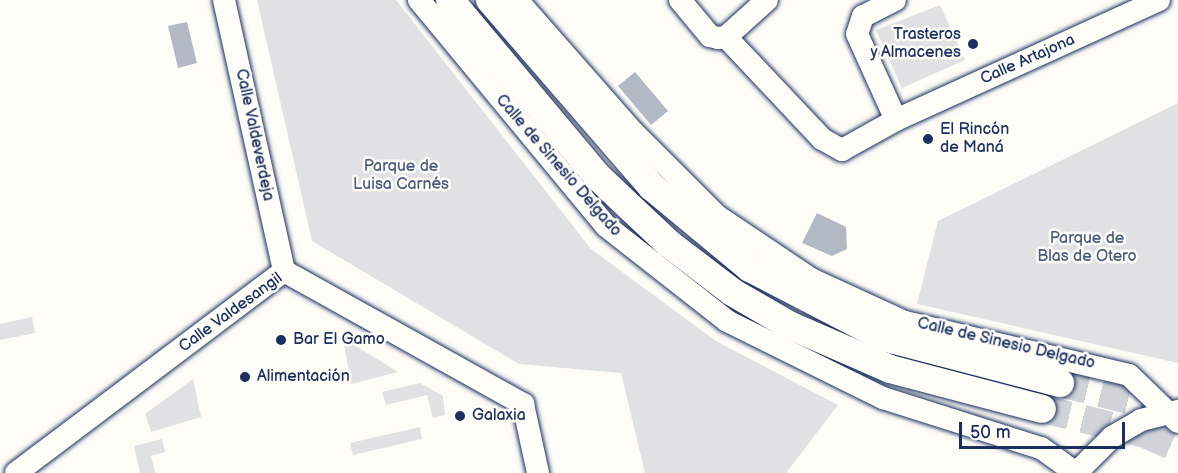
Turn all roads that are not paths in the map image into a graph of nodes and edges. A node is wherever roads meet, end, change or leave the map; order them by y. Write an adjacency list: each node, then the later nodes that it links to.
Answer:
1 (224, 0): 12 (street, Calle Valdeverdeja)
2 (419, 0): 18 (street, Calle de Sinesio Delgado)
3 (450, 0): 14 (main road, Calle de Sinesio Delgado)
4 (490, 0): 13 (main road, Calle de Sinesio Delgado)
5 (517, 0): 15 (street, Calle de Sinesio Delgado)
6 (680, 0): 10 (street)
7 (767, 0): 10 (street)
8 (895, 0): 11 (street)
9 (1159, 0): 11 (street, Calle Artajona)
10 (726, 37): 11 (street, Calle Artajona)
11 (896, 120)
12 (284, 271): 16 (street, Calle Valdesangil); 17 (street, Calle Valdesangil)
13 (1060, 383)
14 (1042, 409)
15 (1175, 415): 18 (street)
16 (16, 473)
17 (538, 473)
18 (1076, 473)

